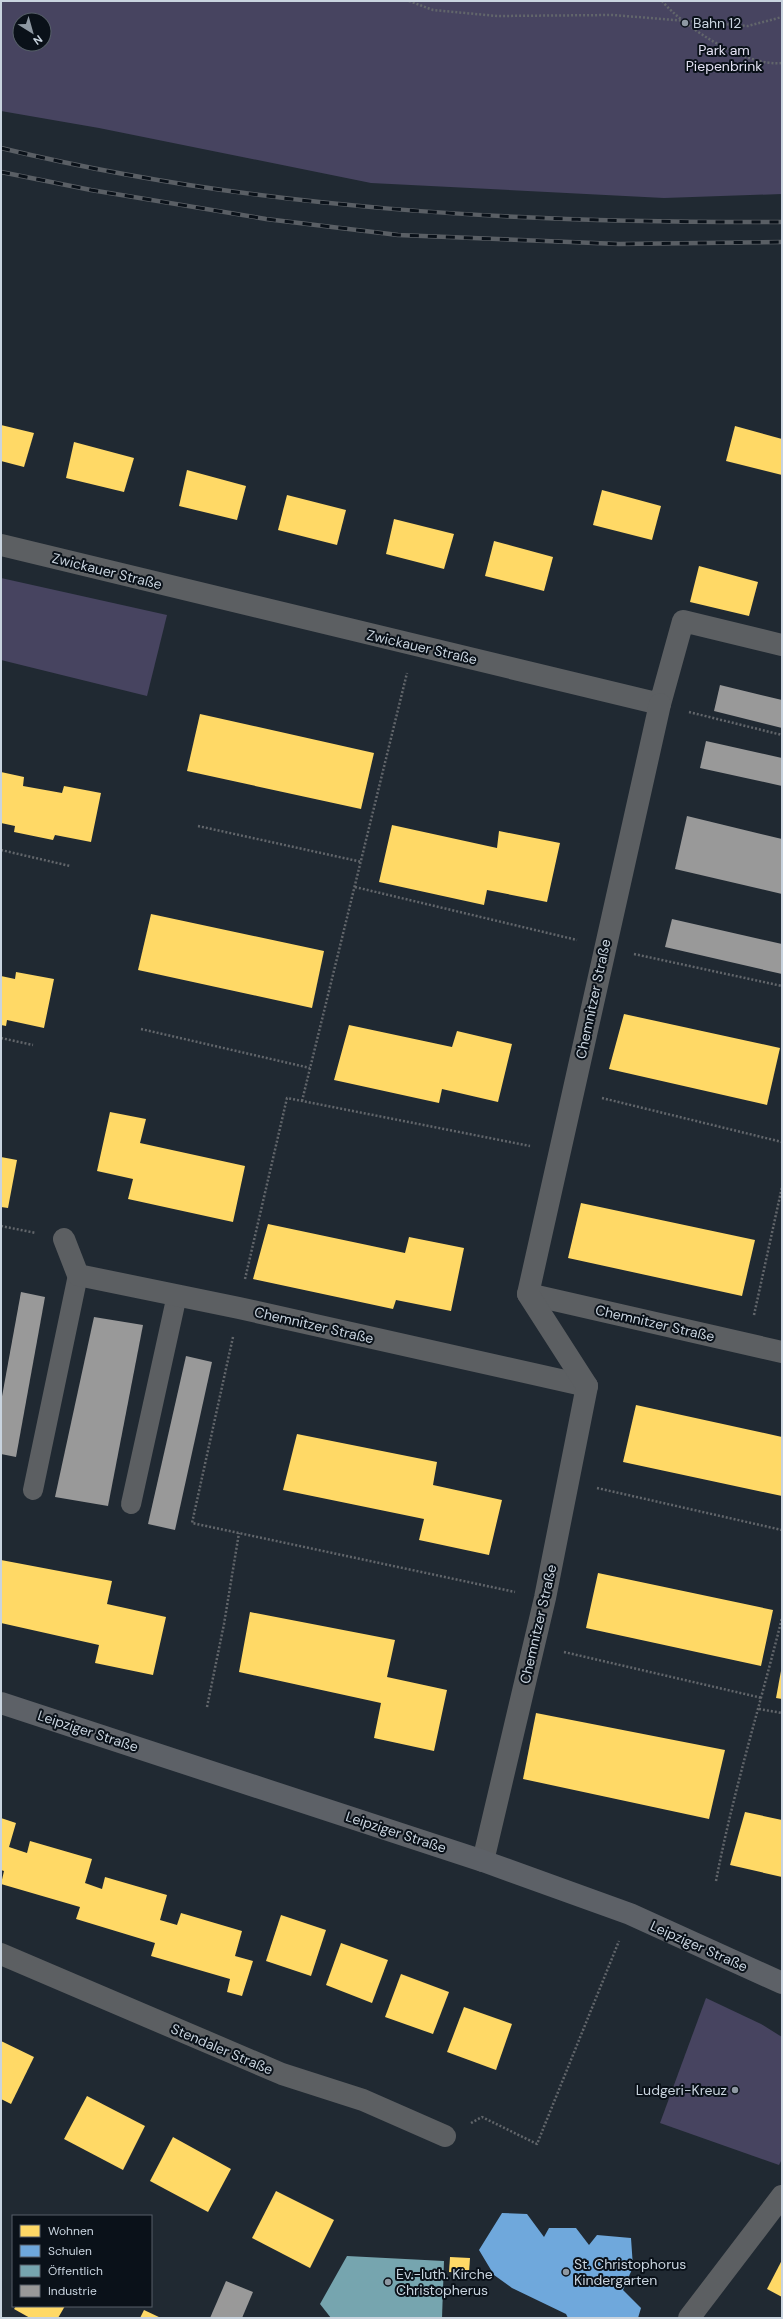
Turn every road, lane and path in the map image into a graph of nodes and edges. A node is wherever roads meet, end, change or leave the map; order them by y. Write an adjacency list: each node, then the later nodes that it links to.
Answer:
1 (409, 1): 4 (path)
2 (662, 1): 4 (path)
3 (782, 17): 4 (path)
4 (686, 22): 5 (path)
5 (782, 63)
6 (1, 545): 8 (street, Zwickauer Straße)
7 (782, 645): 9 (street)
8 (414, 646): 9 (street, Zwickauer Straße); 13 (path)
9 (660, 704): 10 (path); 16 (street, Chemnitzer Straße)
10 (782, 735)
11 (198, 826): 13 (path)
12 (1, 850): 14 (path)
13 (362, 862): 15 (path)
14 (70, 866)
15 (355, 887): 16 (path); 21 (path)
16 (605, 947): 17 (path); 22 (street, Chemnitzer Straße)
17 (782, 986)
18 (141, 1029): 21 (path)
19 (1, 1038): 20 (path)
20 (33, 1045)
21 (310, 1068): 23 (path)
22 (573, 1091): 24 (path); 25 (street, Chemnitzer Straße)
23 (302, 1101): 25 (path); 32 (path)
24 (782, 1142)
25 (560, 1152): 30 (street, Chemnitzer Straße)
26 (782, 1187): 33 (path)
27 (1, 1226): 28 (path)
28 (64, 1239): 29 (street)
29 (78, 1275): 31 (street, Chemnitzer Straße); 37 (lane)
30 (528, 1294): 33 (street, Chemnitzer Straße); 35 (street)
31 (177, 1295): 32 (street, Chemnitzer Straße); 38 (lane)
32 (239, 1308): 35 (street, Chemnitzer Straße); 40 (path)
33 (747, 1344): 34 (street, Chemnitzer Straße)
34 (782, 1352)
35 (587, 1386): 36 (street, Chemnitzer Straße)
36 (568, 1482): 39 (path); 49 (street, Chemnitzer Straße)
37 (33, 1490)
38 (131, 1504)
39 (782, 1530)
40 (239, 1533): 41 (path); 46 (path)
41 (496, 1588)
42 (782, 1618): 44 (path)
43 (593, 1660): 44 (path)
44 (762, 1698): 47 (path)
45 (1, 1702): 49 (main road, Leipziger Straße)
46 (207, 1707)
47 (760, 1709): 48 (path); 50 (path)
48 (782, 1714)
49 (483, 1861): 51 (main road, Leipziger Straße)
50 (716, 1881)
51 (630, 1914): 53 (main road, Leipziger Straße); 54 (path)
52 (1, 1954): 54 (street, Stendaler Straße)
53 (782, 1983)
54 (445, 2136)
55 (782, 2196): 56 (street)
56 (689, 2318)

